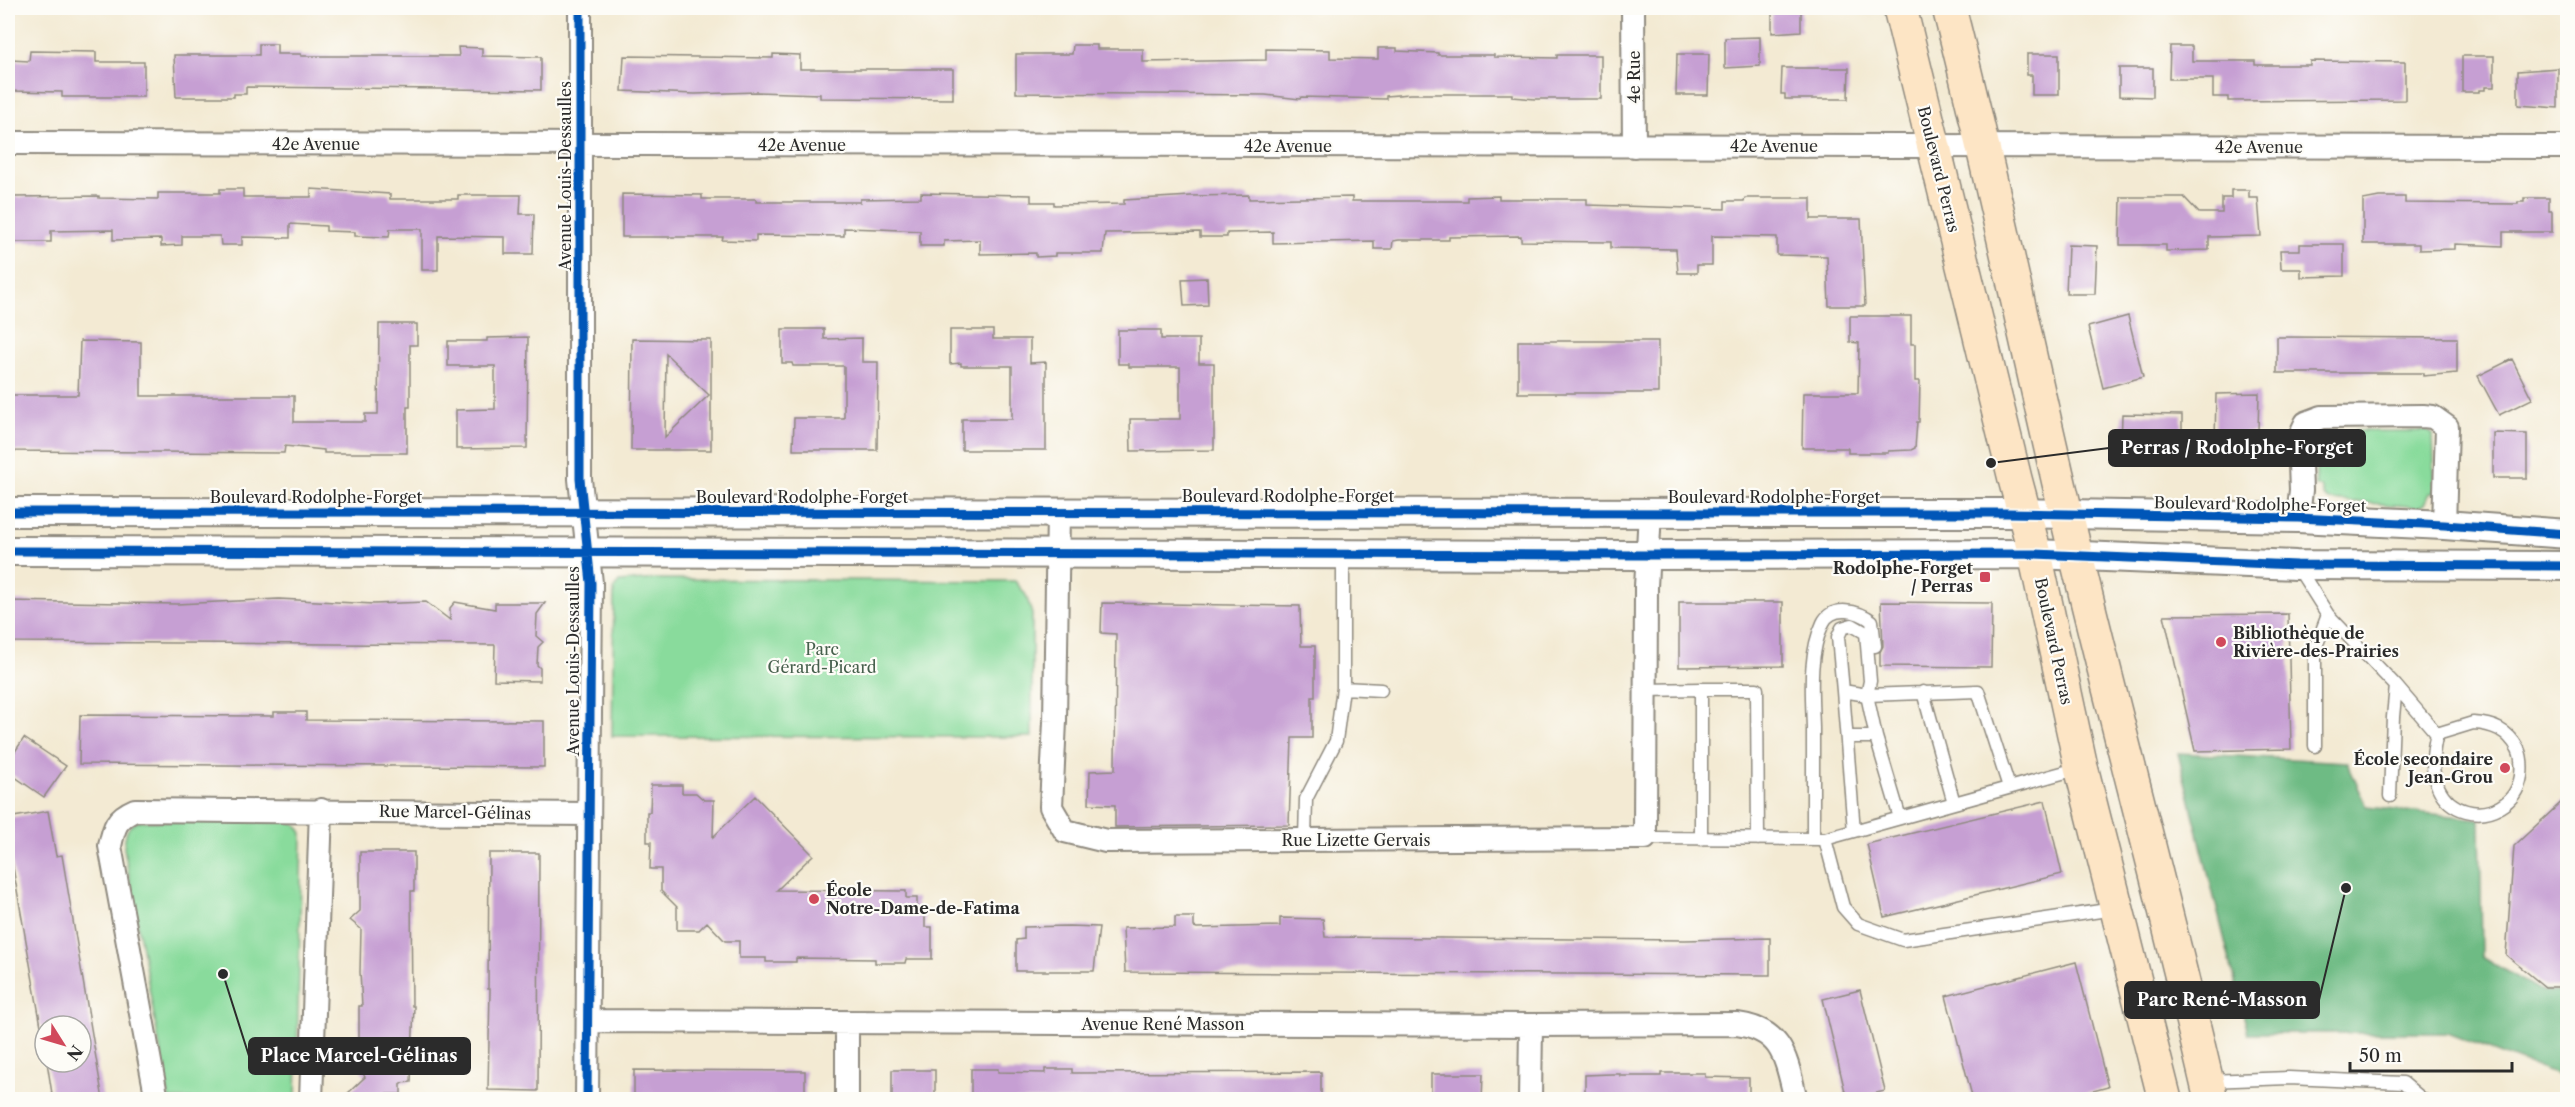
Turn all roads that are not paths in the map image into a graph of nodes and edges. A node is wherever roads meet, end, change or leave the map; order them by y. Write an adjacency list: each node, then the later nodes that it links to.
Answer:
1 (580, 8): 6 (street, Avenue Louis-Dessaulles)
2 (1633, 8): 8 (street, 4e Rue)
3 (1900, 8): 7 (main road, Boulevard Perras)
4 (1949, 8): 9 (main road)
5 (8, 143): 6 (street, 42e Avenue)
6 (580, 145): 8 (street, 42e Avenue); 14 (street, Avenue Louis-Dessaulles)
7 (1933, 145): 8 (street, 42e Avenue); 9 (street, 42e Avenue); 15 (main road, Boulevard Perras)
8 (1634, 146)
9 (1984, 147): 10 (street, 42e Avenue); 16 (main road)
10 (2568, 147)
11 (1058, 511): 12 (street, Boulevard Rodolphe-Forget); 14 (street, Boulevard Rodolphe-Forget); 22 (street, Rue Lizette Gervais)
12 (1650, 511): 15 (street, Boulevard Rodolphe-Forget); 25 (street)
13 (8, 512): 14 (street, Boulevard Rodolphe-Forget)
14 (583, 512): 21 (street, Avenue Louis-Dessaulles)
15 (2024, 513): 16 (street, Boulevard Rodolphe-Forget); 24 (main road, Boulevard Perras)
16 (2067, 515): 17 (street, Boulevard Rodolphe-Forget); 26 (main road)
17 (2298, 518): 18 (street, Boulevard Rodolphe-Forget); 18 (street)
18 (2444, 525): 19 (street, Boulevard Rodolphe-Forget)
19 (2568, 534)
20 (8, 551): 21 (street)
21 (587, 552): 22 (street); 48 (street, Avenue Louis-Dessaulles)
22 (1058, 552): 23 (street); 55 (street, Rue Lizette Gervais)
23 (1343, 554): 25 (street); 32 (lane)
24 (2035, 554): 25 (street); 26 (street); 43 (main road, Boulevard Perras)
25 (1648, 555): 35 (street)
26 (2077, 555): 27 (street); 56 (main road)
27 (2296, 565): 28 (street); 29 (lane)
28 (2568, 566)
29 (2328, 615): 31 (lane); 42 (lane)
30 (1870, 681): 36 (lane); 38 (lane); 54 (lane)
31 (2396, 686): 39 (lane); 45 (lane)
32 (1343, 688): 34 (lane); 55 (lane)
33 (1701, 689): 35 (lane); 52 (lane); 53 (lane)
34 (1381, 690)
35 (1646, 690): 51 (street)
36 (1843, 691): 38 (lane); 40 (lane)
37 (1923, 692): 38 (lane); 44 (lane); 46 (lane)
38 (1867, 695): 41 (lane)
39 (2437, 735): 39 (lane)
40 (1848, 737): 41 (lane); 50 (lane)
41 (1876, 737): 49 (lane)
42 (2315, 746)
43 (2081, 767): 44 (lane); 57 (main road, Boulevard Perras)
44 (2009, 787): 46 (lane)
45 (2390, 796)
46 (1954, 803): 49 (lane)
47 (321, 810): 48 (street, Rue Marcel-Gélinas); 62 (street, Rue Marcel-Gélinas); 63 (street)
48 (588, 814): 58 (street, Avenue Louis-Dessaulles)
49 (1900, 818): 50 (lane)
50 (1854, 831): 54 (lane)
51 (1645, 838): 52 (lane); 55 (street, Rue Lizette Gervais)
52 (1701, 838): 53 (lane)
53 (1758, 838): 54 (lane)
54 (1819, 839): 57 (lane)
55 (1305, 840)
56 (2161, 893): 57 (main road); 61 (main road)
57 (2115, 909): 68 (main road, Boulevard Perras)
58 (588, 1021): 59 (street, Avenue René Masson); 64 (street, Avenue Louis-Dessaulles)
59 (848, 1023): 60 (street, Avenue René Masson); 65 (street)
60 (1531, 1025): 66 (street); 67 (street, Avenue René Masson)
61 (2209, 1090): 69 (lane)
62 (157, 1100)
63 (311, 1100)
64 (587, 1100)
65 (847, 1100)
66 (1530, 1100)
67 (1796, 1100)
68 (2165, 1100)
69 (2423, 1100)

